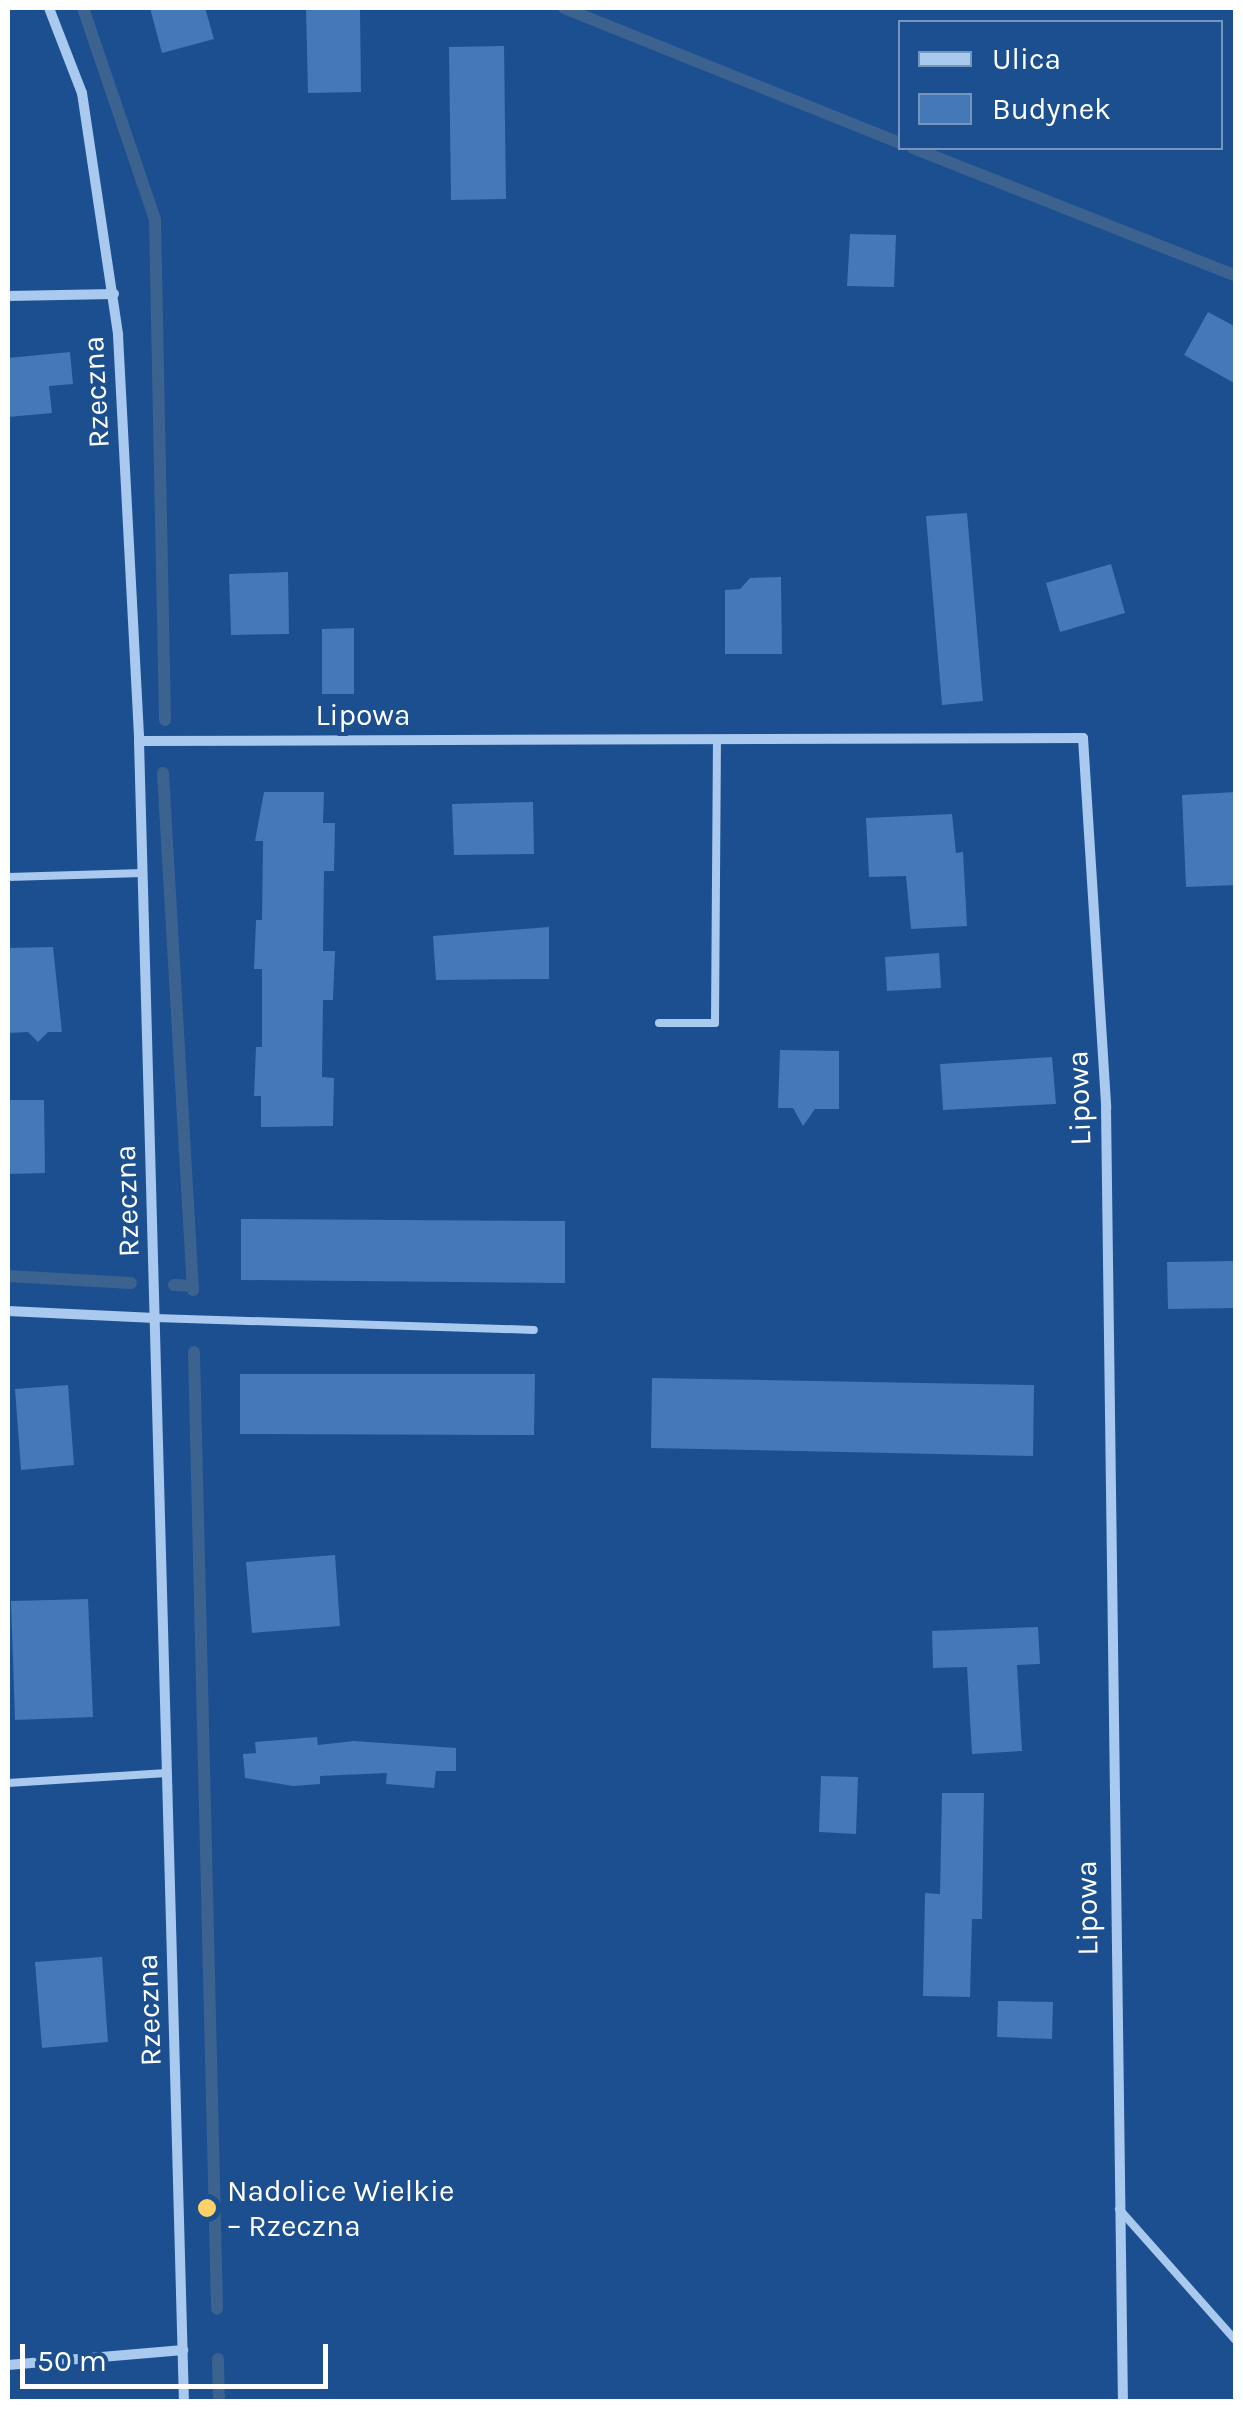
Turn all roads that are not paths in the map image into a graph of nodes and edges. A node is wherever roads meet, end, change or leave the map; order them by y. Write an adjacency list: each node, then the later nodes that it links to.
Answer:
1 (49, 8): 2 (street, Rzeczna)
2 (114, 294): 3 (street); 5 (street, Rzeczna)
3 (8, 296)
4 (717, 739): 5 (street, Lipowa); 8 (lane); 14 (street, Lipowa)
5 (139, 741): 6 (street, Rzeczna)
6 (143, 873): 7 (lane); 10 (street, Rzeczna)
7 (8, 877)
8 (659, 1022)
9 (8, 1311): 10 (street)
10 (155, 1318): 11 (lane); 12 (street, Rzeczna)
11 (534, 1330)
12 (167, 1773): 13 (lane); 16 (street, Rzeczna)
13 (8, 1783)
14 (1116, 2206): 15 (lane); 19 (street, Lipowa)
15 (1236, 2341)
16 (183, 2350): 17 (street); 18 (street, Rzeczna)
17 (8, 2365)
18 (184, 2402)
19 (1122, 2402)

